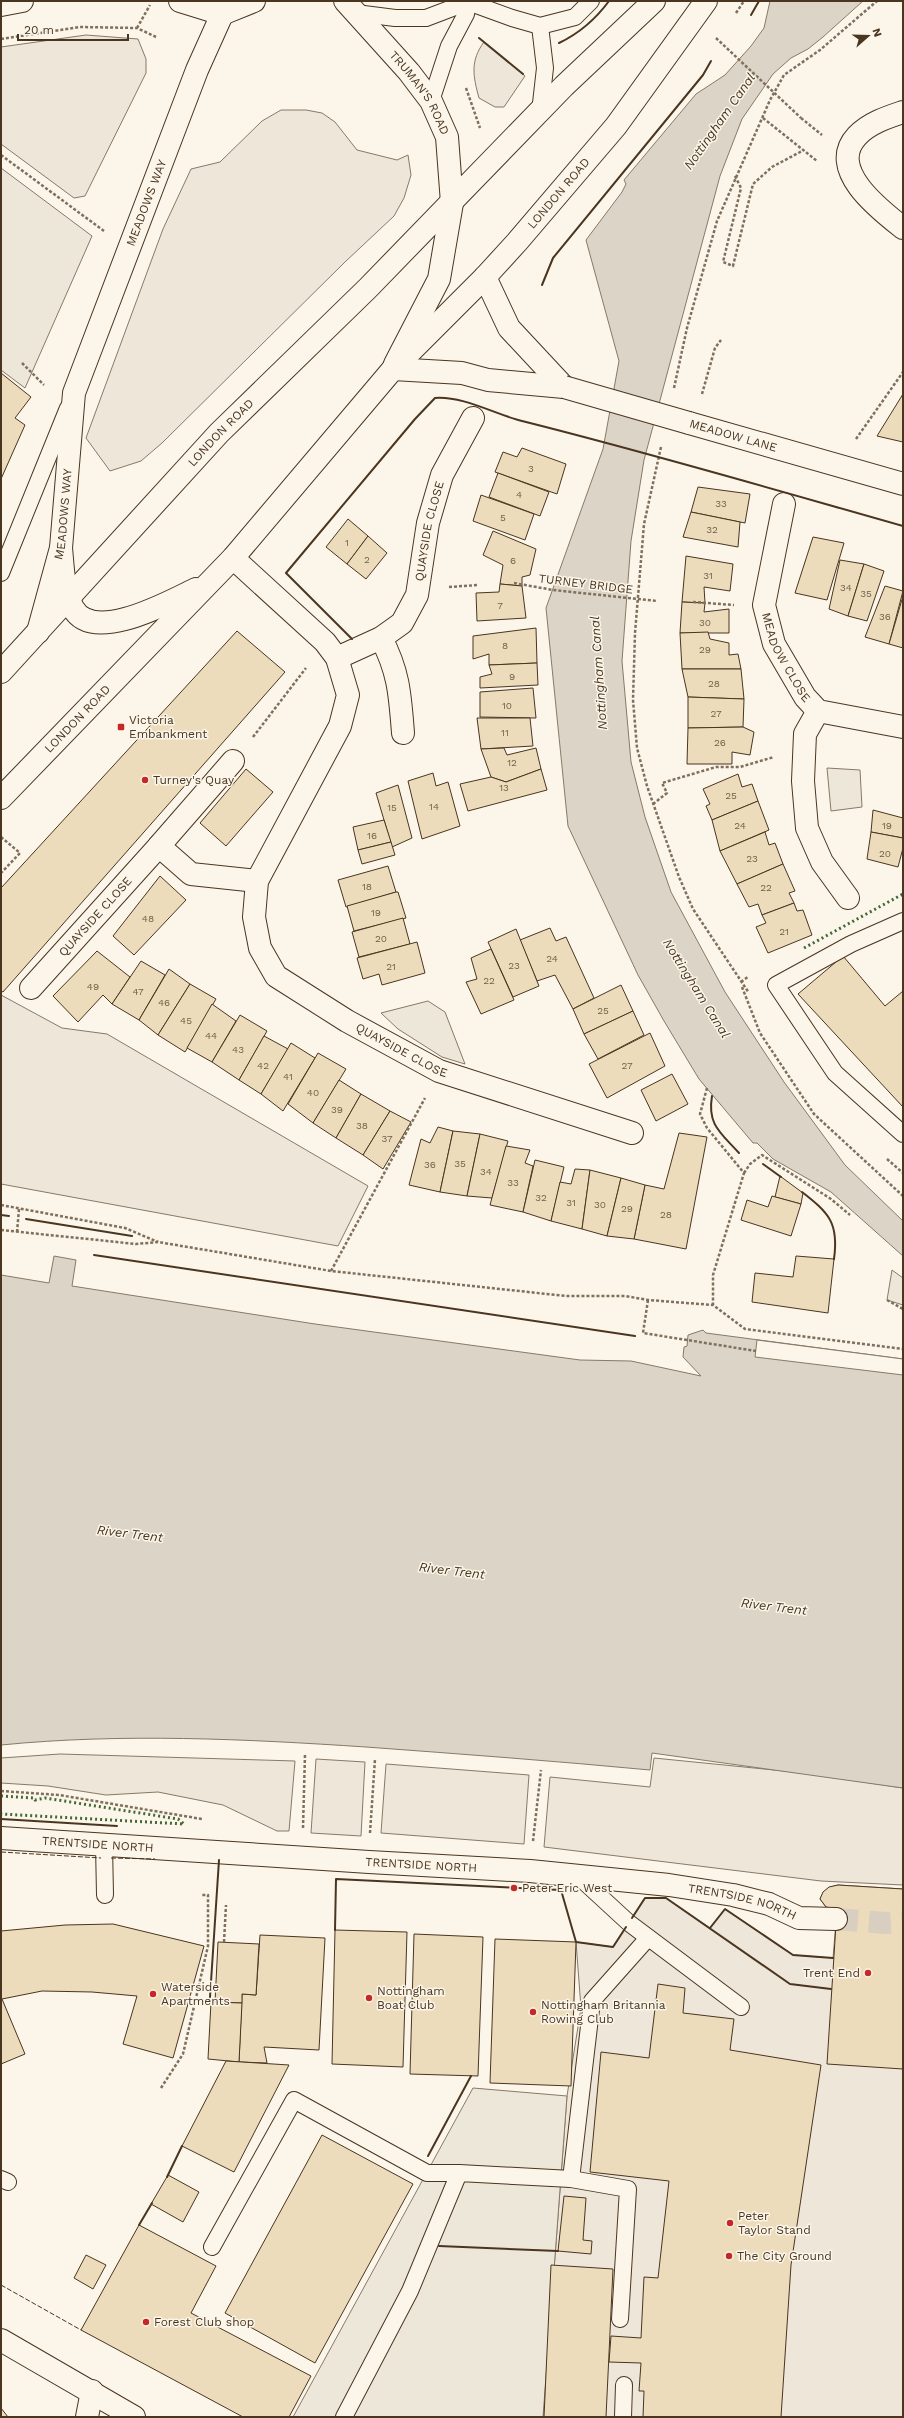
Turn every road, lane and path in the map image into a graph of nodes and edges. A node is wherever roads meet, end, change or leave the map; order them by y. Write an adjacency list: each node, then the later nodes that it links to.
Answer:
1 (22, 1): 10 (street)
2 (152, 1): 14 (path)
3 (182, 1): 12 (street)
4 (254, 1): 12 (street)
5 (591, 1): 13 (lane)
6 (654, 1): 20 (street, LONDON ROAD)
7 (706, 1): 30 (street, LONDON ROAD)
8 (877, 1): 22 (path)
9 (468, 2): 11 (lane); 13 (lane); 19 (lane)
10 (1, 5)
11 (350, 7): 19 (street, TRUMAN'S ROAD)
12 (225, 8): 38 (street, MEADOWS WAY)
13 (540, 26): 20 (lane)
14 (137, 28): 15 (path); 17 (path)
15 (156, 37)
16 (716, 38): 23 (path, bridge)
17 (1, 39)
18 (465, 85): 24 (path)
19 (431, 101): 27 (street, TRUMAN'S ROAD)
20 (540, 112): 27 (street, LONDON ROAD)
21 (903, 112): 28 (street)
22 (763, 118): 26 (path); 26 (path)
23 (801, 118)
24 (481, 128)
25 (1, 155): 29 (path)
26 (735, 176): 39 (path)
27 (452, 203): 33 (street, LONDON ROAD); 50 (street, LONDON ROAD)
28 (903, 228)
29 (108, 234)
30 (485, 277): 33 (street, LONDON ROAD); 37 (street)
31 (721, 340): 35 (path)
32 (22, 363): 36 (path)
33 (393, 370): 37 (street, MEADOW LANE); 46 (street, LONDON ROAD)
34 (903, 372): 42 (path)
35 (706, 380)
36 (46, 387)
37 (564, 387): 42 (street, MEADOW LANE, bridge)
38 (74, 393): 45 (street, MEADOWS WAY); 47 (lane, MEADOWS WAY)
39 (672, 396)
40 (473, 418): 55 (street, QUAYSIDE CLOSE)
41 (662, 441): 61 (path)
42 (836, 466): 43 (street, MEADOW LANE)
43 (903, 484)
44 (784, 504): 53 (street, MEADOW CLOSE)
45 (61, 548): 50 (street); 54 (street, MEADOWS WAY)
46 (233, 558): 48 (street, LONDON ROAD); 56 (street)
47 (1, 573)
48 (211, 581): 50 (street); 63 (street, LONDON ROAD)
49 (514, 583): 51 (path, TURNEY BRIDGE, bridge)
50 (68, 597): 54 (street, LONDON ROAD)
51 (657, 601)
52 (693, 602): 53 (path)
53 (764, 605): 58 (street, MEADOW CLOSE)
54 (38, 632): 57 (street, LONDON ROAD)
55 (381, 638): 56 (street, QUAYSIDE CLOSE); 60 (street)
56 (331, 650): 62 (path); 67 (street, QUAYSIDE CLOSE)
57 (1, 672)
58 (818, 711): 59 (street, MEADOW CLOSE); 61 (street, MEADOW CLOSE)
59 (903, 727)
60 (403, 733)
61 (804, 749): 68 (street, MEADOW CLOSE)
62 (233, 761): 65 (street, QUAYSIDE CLOSE)
63 (1, 798)
64 (1, 837): 66 (path)
65 (159, 846): 67 (street); 71 (street, QUAYSIDE CLOSE)
66 (1, 873)
67 (257, 881): 72 (street, QUAYSIDE CLOSE)
68 (848, 898)
69 (903, 921): 75 (lane)
70 (754, 973): 77 (path)
71 (31, 988)
72 (439, 1071): 74 (street, QUAYSIDE CLOSE); 84 (path)
73 (706, 1088): 76 (path)
74 (632, 1133)
75 (903, 1134)
76 (744, 1173): 80 (path); 87 (path)
77 (903, 1196)
78 (1, 1205): 79 (path)
79 (19, 1209): 82 (path); 83 (path)
80 (850, 1215)
81 (1, 1230): 82 (path)
82 (17, 1232): 83 (path)
83 (158, 1242): 84 (path)
84 (331, 1271): 85 (path)
85 (648, 1300): 87 (path); 90 (path)
86 (887, 1300): 88 (path)
87 (712, 1305): 89 (path)
88 (903, 1309)
89 (903, 1349)
90 (756, 1350)
91 (305, 1754): 98 (path)
92 (375, 1759): 99 (path)
93 (540, 1770): 100 (path)
94 (1, 1791): 95 (path)
95 (204, 1819)
96 (1, 1838): 97 (street, TRENTSIDE NORTH)
97 (104, 1845): 98 (street, TRENTSIDE NORTH); 102 (lane)
98 (302, 1858): 99 (street, TRENTSIDE NORTH)
99 (368, 1862): 100 (street, TRENTSIDE NORTH)
100 (530, 1871): 101 (street, TRENTSIDE NORTH)
101 (578, 1876): 105 (street, TRENTSIDE NORTH); 106 (lane)
102 (106, 1895)
103 (201, 1895): 109 (path)
104 (226, 1905): 107 (path)
105 (836, 1919)
106 (648, 1938): 108 (lane); 111 (lane)
107 (224, 1942)
108 (741, 2007)
109 (161, 2088)
110 (459, 2173): 111 (lane); 112 (lane); 119 (lane)
111 (571, 2178): 113 (lane)
112 (212, 2247)
113 (620, 2319)
114 (1, 2340): 116 (street)
115 (624, 2385): 120 (lane)
116 (92, 2391): 117 (street); 118 (street)
117 (87, 2417)
118 (134, 2417)
119 (344, 2417)
120 (623, 2417)

